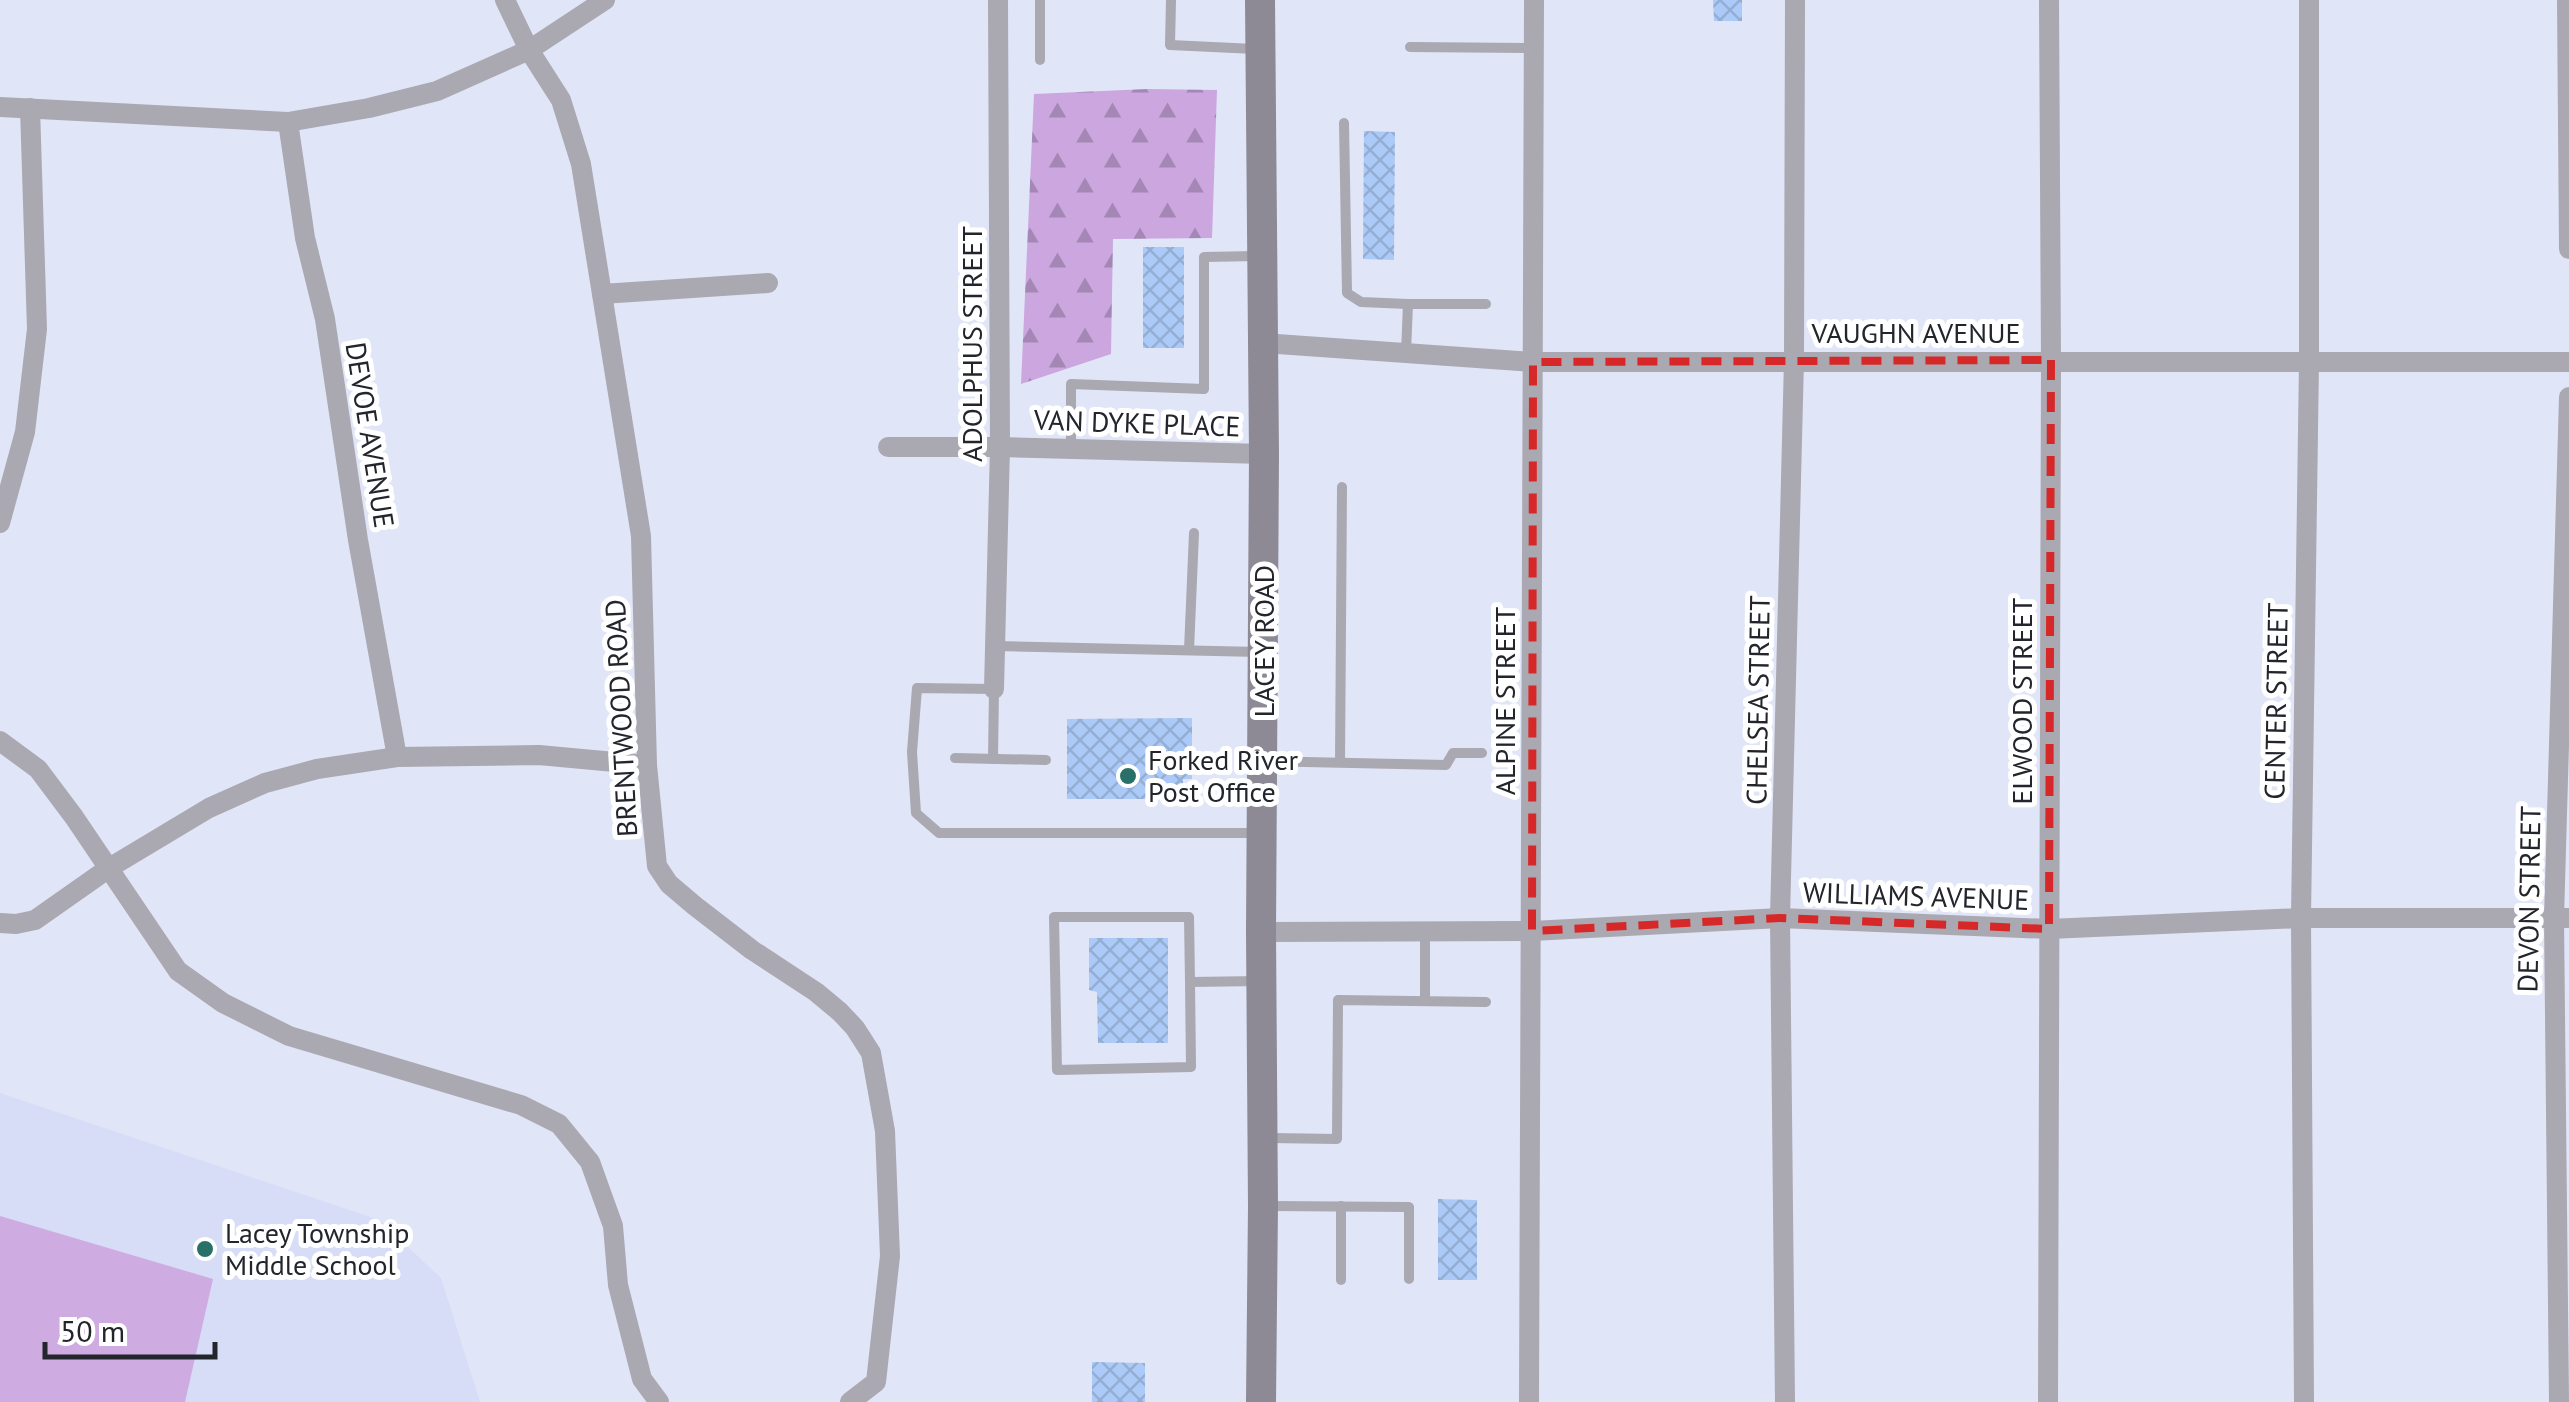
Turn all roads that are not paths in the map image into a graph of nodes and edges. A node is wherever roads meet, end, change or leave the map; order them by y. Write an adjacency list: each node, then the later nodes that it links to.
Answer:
1 (505, 0): 15 (street, BRENTWOOD ROAD)
2 (605, 0): 15 (street)
3 (998, 0): 36 (street, ADOLPHUS STREET)
4 (1040, 0): 16 (lane)
5 (1171, 0): 14 (lane)
6 (1260, 0): 14 (main road, LACEY ROAD)
7 (1534, 0): 13 (street, ALPINE STREET)
8 (1795, 0): 29 (street, CHELSEA STREET)
9 (2049, 0): 30 (street, ELWOOD STREET)
10 (2309, 0): 31 (street, CENTER STREET)
11 (2567, 0): 21 (street)
12 (1410, 47): 13 (lane)
13 (1534, 48): 32 (street, ALPINE STREET)
14 (1261, 49): 22 (main road, LACEY ROAD)
15 (529, 50): 19 (street); 24 (street, BRENTWOOD ROAD)
16 (1040, 60)
17 (0, 107): 18 (street)
18 (30, 108): 19 (street); 40 (street)
19 (288, 122): 48 (street, DEVOE AVENUE)
20 (1344, 123): 25 (lane)
21 (2569, 249)
22 (1262, 256): 27 (main road, LACEY ROAD); 37 (lane)
23 (768, 283): 24 (street)
24 (602, 294): 54 (street, BRENTWOOD ROAD)
25 (1408, 304): 26 (lane); 28 (lane)
26 (1486, 304)
27 (1264, 343): 28 (street, VAUGHN AVENUE); 38 (main road, LACEY ROAD)
28 (1406, 353): 32 (street, VAUGHN AVENUE)
29 (1794, 360): 30 (street, VAUGHN AVENUE); 32 (street, VAUGHN AVENUE); 57 (street, CHELSEA STREET)
30 (2051, 360): 31 (street, VAUGHN AVENUE); 61 (street, ELWOOD STREET)
31 (2309, 361): 33 (street, VAUGHN AVENUE); 58 (street, CENTER STREET)
32 (1533, 362): 62 (street, ALPINE STREET)
33 (2569, 362)
34 (2569, 397): 59 (street, DEVON STREET)
35 (888, 447): 36 (street, VAN DYKE PLACE)
36 (1000, 447): 37 (street, VAN DYKE PLACE); 42 (street, ADOLPHUS STREET)
37 (1071, 448): 38 (street, VAN DYKE PLACE)
38 (1264, 454): 44 (main road, LACEY ROAD)
39 (1342, 487): 53 (lane)
40 (0, 523)
41 (1194, 533): 43 (lane)
42 (995, 646): 43 (lane); 45 (street, ADOLPHUS STREET)
43 (1189, 650): 44 (lane)
44 (1264, 652): 52 (main road, LACEY ROAD)
45 (994, 688): 50 (lane); 55 (lane)
46 (0, 741): 56 (street)
47 (1482, 753): 53 (lane)
48 (397, 756): 54 (street); 56 (street)
49 (955, 758): 50 (lane)
50 (993, 759): 51 (lane)
51 (1046, 760)
52 (1263, 761): 53 (lane); 55 (main road, LACEY ROAD)
53 (1340, 762)
54 (647, 766): 75 (street, BRENTWOOD ROAD)
55 (1263, 833): 63 (main road, LACEY ROAD)
56 (109, 868): 60 (street); 74 (street)
57 (1780, 918): 61 (street, WILLIAMS AVENUE); 62 (street, WILLIAMS AVENUE); 78 (street, CHELSEA STREET)
58 (2301, 918): 59 (street, WILLIAMS AVENUE); 61 (street, WILLIAMS AVENUE); 80 (street, CENTER STREET)
59 (2561, 918): 81 (street, DEVON STREET)
60 (0, 923)
61 (2049, 929): 79 (street, ELWOOD STREET)
62 (1532, 931): 64 (street, WILLIAMS AVENUE); 77 (street, ALPINE STREET)
63 (1261, 932): 64 (street, WILLIAMS AVENUE); 65 (main road, LACEY ROAD)
64 (1425, 932): 67 (lane)
65 (1261, 981): 66 (lane); 69 (main road, LACEY ROAD)
66 (1190, 982): 66 (lane)
67 (1424, 1001): 68 (lane); 69 (lane)
68 (1486, 1002)
69 (1263, 1138): 70 (main road, LACEY ROAD)
70 (1264, 1206): 71 (lane); 76 (main road, LACEY ROAD)
71 (1341, 1206): 72 (lane); 73 (lane)
72 (1408, 1278)
73 (1341, 1280)
74 (659, 1402)
75 (850, 1402)
76 (1261, 1402)
77 (1530, 1402)
78 (1785, 1402)
79 (2048, 1402)
80 (2304, 1402)
81 (2559, 1402)

